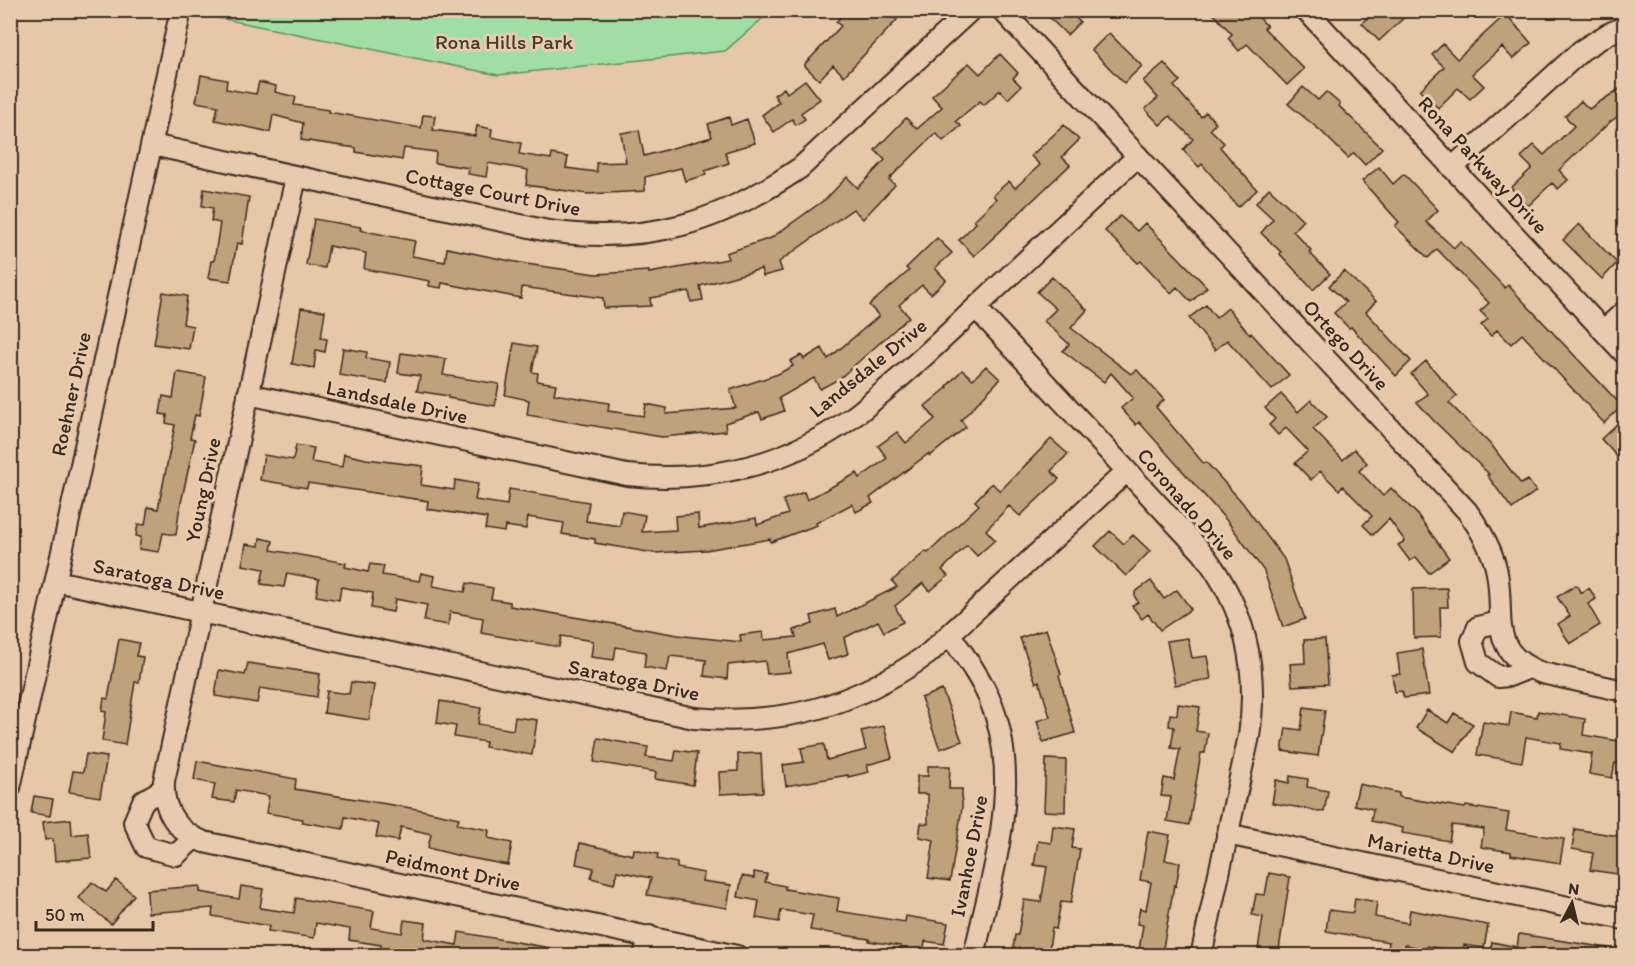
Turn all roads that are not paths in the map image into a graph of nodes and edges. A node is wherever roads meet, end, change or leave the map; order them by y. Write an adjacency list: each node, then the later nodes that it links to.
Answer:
1 (181, 10): 6 (street, Roehner Drive)
2 (971, 10): 9 (street, Cottage Court Drive)
3 (1002, 10): 7 (street, Ortego Drive)
4 (1306, 10): 8 (street, Rona Parkway Drive)
5 (1624, 27): 8 (street)
6 (152, 145): 9 (street, Cottage Court Drive); 16 (street, Roehner Drive)
7 (1138, 156): 10 (street, Landsdale Drive); 18 (street, Ortego Drive)
8 (1452, 168): 12 (street, Rona Parkway Drive)
9 (296, 177): 14 (street, Young Drive)
10 (976, 308): 14 (street, Landsdale Drive); 15 (street, Coronado Drive)
11 (1624, 312): 12 (street)
12 (1604, 330): 13 (street, Rona Parkway Drive)
13 (1624, 353)
14 (248, 394): 17 (street, Young Drive)
15 (1127, 471): 19 (street, Saratoga Drive); 26 (street, Coronado Drive)
16 (56, 581): 17 (street, Saratoga Drive); 22 (street, Roehner Drive)
17 (201, 612): 19 (street, Saratoga Drive); 24 (street, Young Drive)
18 (1499, 622): 20 (street, Ortego Drive); 20 (street)
19 (950, 635): 31 (street, Ivanhoe Drive)
20 (1529, 668): 21 (street, Ortego Drive)
21 (1624, 691)
22 (20, 701): 23 (street, Roehner Drive)
23 (10, 788)
24 (164, 789): 25 (street, Young Drive); 27 (street)
25 (169, 813): 27 (street, Peidmont Drive)
26 (1227, 834): 28 (street, Marietta Drive); 32 (street, Coronado Drive)
27 (194, 838): 29 (street, Peidmont Drive)
28 (1624, 919)
29 (646, 946): 30 (street, Peidmont Drive)
30 (737, 956)
31 (974, 956)
32 (1201, 956)

